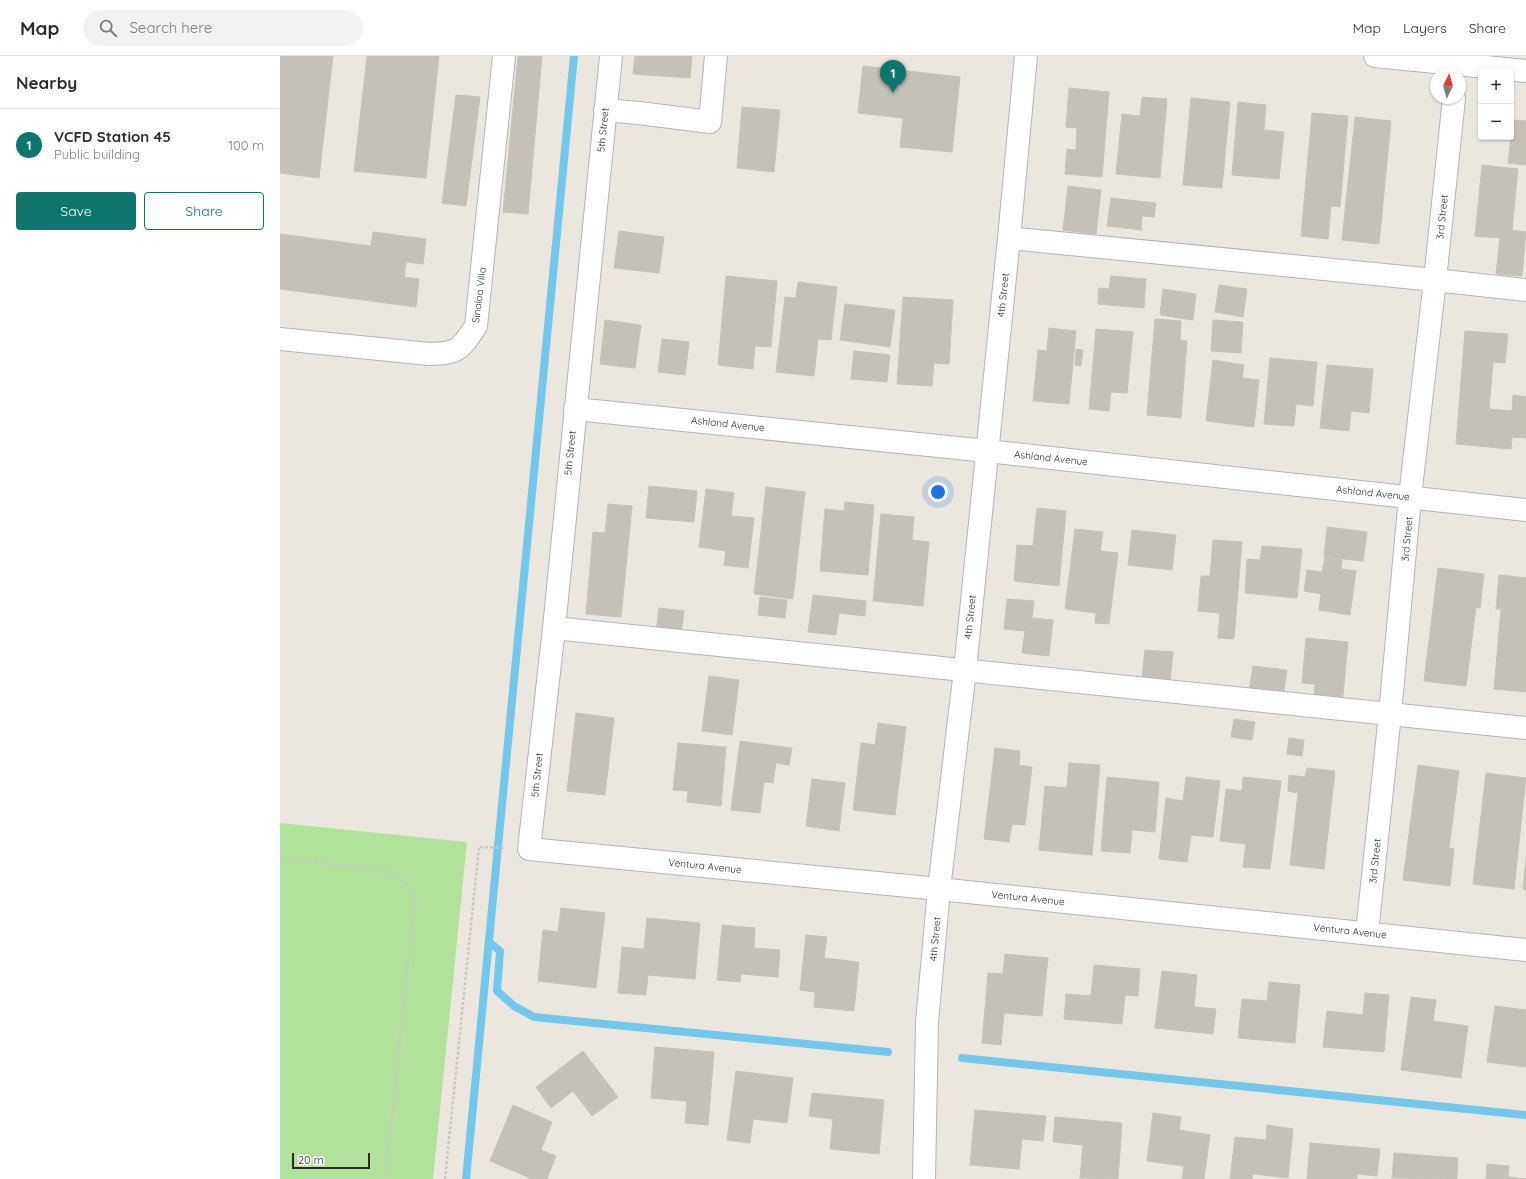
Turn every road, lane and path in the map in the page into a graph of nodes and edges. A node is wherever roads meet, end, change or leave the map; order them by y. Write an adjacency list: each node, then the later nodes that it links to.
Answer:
1 (504, 56): 13 (street, Sinaloa Villa)
2 (611, 56): 9 (street, 5th Street)
3 (716, 56): 9 (street)
4 (1026, 56): 10 (street, 4th Street)
5 (1375, 56): 6 (street)
6 (1458, 65): 7 (street)
7 (1526, 71)
8 (1453, 104): 11 (street, 3rd Street)
9 (605, 110): 14 (street, 5th Street)
10 (1009, 238): 11 (street); 15 (street, 4th Street)
11 (1435, 280): 12 (street); 16 (street, 3rd Street)
12 (1526, 290)
13 (280, 339)
14 (575, 409): 15 (street, Ashland Avenue); 18 (street, 5th Street)
15 (987, 451): 16 (street, Ashland Avenue); 19 (street, 4th Street)
16 (1410, 497): 17 (street, Ashland Avenue); 20 (street, 3rd Street)
17 (1526, 510)
18 (554, 628): 19 (street); 23 (street, 5th Street)
19 (964, 670): 20 (street); 25 (street, 4th Street)
20 (1390, 714): 21 (street); 26 (street, 3rd Street)
21 (1526, 728)
22 (479, 847): 29 (path)
23 (530, 850): 25 (street, Ventura Avenue)
24 (280, 859): 28 (path)
25 (939, 889): 26 (street, Ventura Avenue); 30 (street, 4th Street)
26 (1367, 933): 27 (street, Ventura Avenue)
27 (1526, 950)
28 (385, 1179)
29 (445, 1179)
30 (924, 1179)

